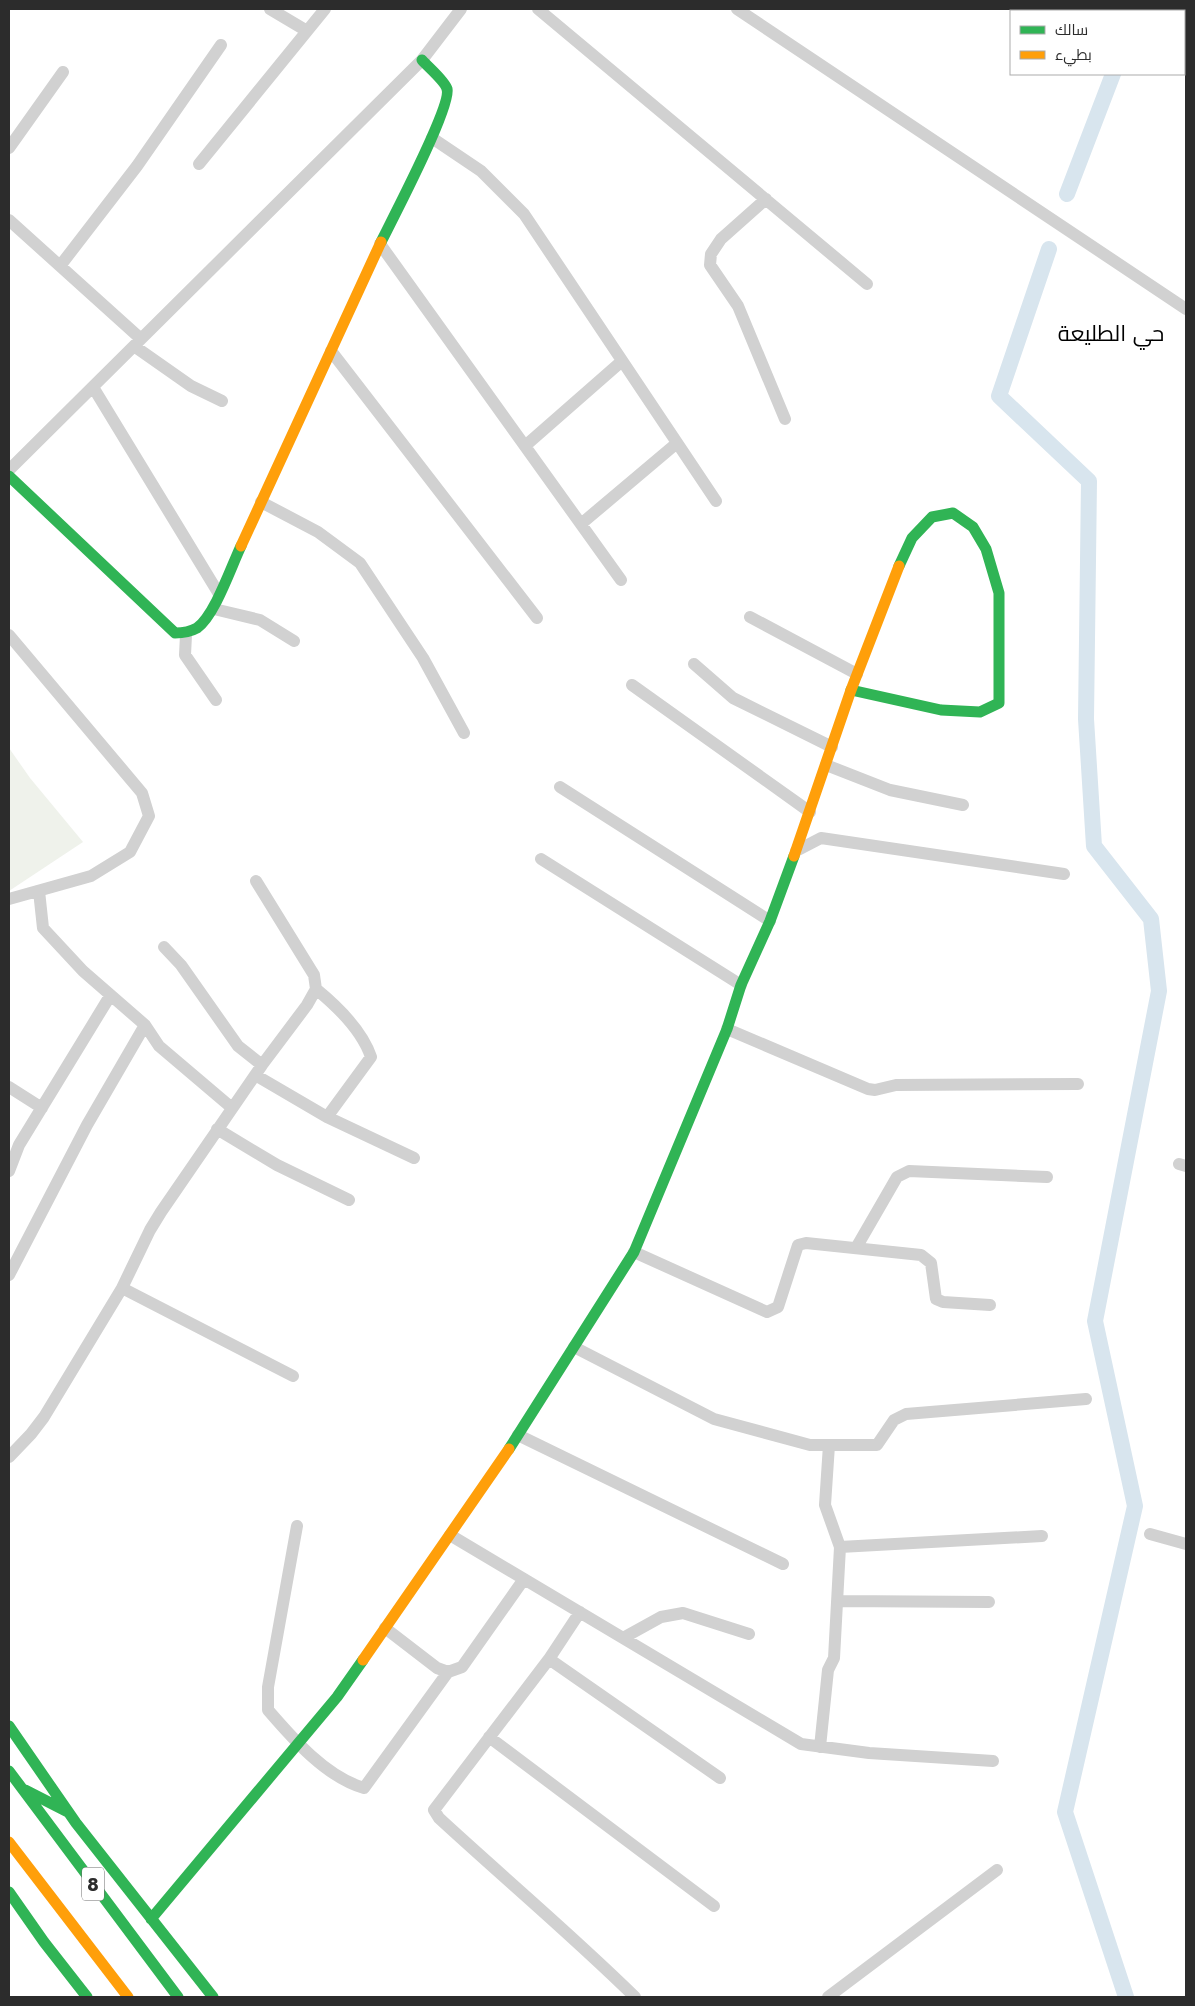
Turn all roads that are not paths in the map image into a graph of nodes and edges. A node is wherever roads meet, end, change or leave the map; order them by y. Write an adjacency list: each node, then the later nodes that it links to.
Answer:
1 (270, 9): 6 (street)
2 (325, 9): 6 (street)
3 (461, 9): 8 (street)
4 (538, 9): 13 (street)
5 (737, 9): 18 (street)
6 (307, 31): 12 (street)
7 (221, 44): 16 (street)
8 (422, 60): 10 (main road); 19 (street)
9 (64, 72): 11 (street)
10 (432, 138): 15 (main road); 21 (street)
11 (9, 148)
12 (198, 164)
13 (766, 199): 17 (street); 24 (street)
14 (9, 220): 16 (street)
15 (380, 244): 20 (main road); 26 (street)
16 (60, 266): 19 (street)
17 (867, 284)
18 (1186, 309)
19 (137, 342): 22 (street); 23 (street)
20 (331, 352): 29 (main road); 35 (street)
21 (622, 361): 25 (street); 26 (street)
22 (93, 386): 27 (street); 32 (street)
23 (222, 400)
24 (786, 419)
25 (677, 443): 28 (street); 30 (street)
26 (525, 446): 30 (street)
27 (10, 467): 36 (main road)
28 (716, 501)
29 (261, 502): 32 (main road); 44 (street)
30 (581, 524): 31 (street)
31 (620, 580)
32 (219, 594): 33 (main road)
33 (214, 609): 36 (main road); 38 (street)
34 (750, 617): 40 (street)
35 (537, 618)
36 (186, 634): 43 (street)
37 (9, 635): 54 (street)
38 (294, 641)
39 (694, 664): 45 (street)
40 (857, 674): 42 (main road); 42 (main road)
41 (632, 685): 49 (street)
42 (851, 690): 45 (main road)
43 (216, 700)
44 (464, 733)
45 (832, 747): 46 (main road)
46 (826, 764): 48 (street); 49 (main road)
47 (560, 787): 56 (street)
48 (962, 804)
49 (810, 812): 50 (main road)
50 (796, 851): 52 (street); 56 (main road)
51 (541, 859): 58 (street)
52 (1064, 874)
53 (256, 881): 59 (street)
54 (39, 891): 55 (street); 60 (street)
55 (9, 899)
56 (770, 921): 58 (main road)
57 (164, 947): 63 (street)
58 (741, 985): 62 (main road)
59 (316, 989): 63 (street); 68 (street)
60 (110, 996): 61 (street); 66 (street)
61 (145, 1025): 67 (street); 76 (street)
62 (727, 1029): 64 (street); 75 (main road)
63 (258, 1070): 67 (street); 68 (street)
64 (1078, 1084)
65 (9, 1087): 66 (street)
66 (42, 1108): 71 (street)
67 (232, 1108): 69 (street)
68 (327, 1117): 70 (street)
69 (217, 1129): 73 (street); 77 (street)
70 (414, 1158)
71 (9, 1171)
72 (1047, 1177): 74 (street)
73 (350, 1200)
74 (856, 1248): 75 (street); 78 (street)
75 (634, 1252): 79 (main road)
76 (9, 1275)
77 (122, 1288): 80 (street); 84 (street)
78 (990, 1305)
79 (574, 1347): 82 (main road); 83 (street)
80 (294, 1376)
81 (1086, 1399): 83 (street)
82 (518, 1436): 87 (main road); 91 (street)
83 (829, 1445): 90 (street)
84 (9, 1456)
85 (297, 1526): 103 (street)
86 (1150, 1534): 89 (street)
87 (450, 1535): 92 (street); 96 (main road)
88 (1042, 1536): 90 (street)
89 (1186, 1544)
90 (840, 1547): 93 (street)
91 (783, 1564)
92 (524, 1579): 95 (street); 100 (street)
93 (837, 1601): 94 (street); 104 (street)
94 (989, 1602)
95 (580, 1612): 98 (street); 99 (street)
96 (385, 1628): 100 (street); 103 (main road)
97 (749, 1634): 98 (street)
98 (623, 1638): 104 (street)
99 (549, 1659): 102 (street); 107 (street)
100 (448, 1672): 103 (street)
101 (9, 1726): 109 (main road)
102 (490, 1737): 115 (street); 121 (street)
103 (297, 1744): 116 (main road)
104 (820, 1746): 105 (street)
105 (993, 1761)
106 (9, 1771): 108 (main road, 8)
107 (720, 1778)
108 (20, 1787): 109 (main road); 119 (main road, 8)
109 (68, 1812): 116 (main road)
110 (9, 1842): 112 (main road, 8)
111 (9, 1859): 112 (main road)
112 (28, 1868): 118 (main road, 8)
113 (996, 1870): 122 (street)
114 (9, 1892): 117 (main road)
115 (714, 1906)
116 (151, 1919): 120 (main road)
117 (87, 1997)
118 (128, 1997)
119 (178, 1997)
120 (213, 1997)
121 (635, 1997)
122 (828, 1997)

